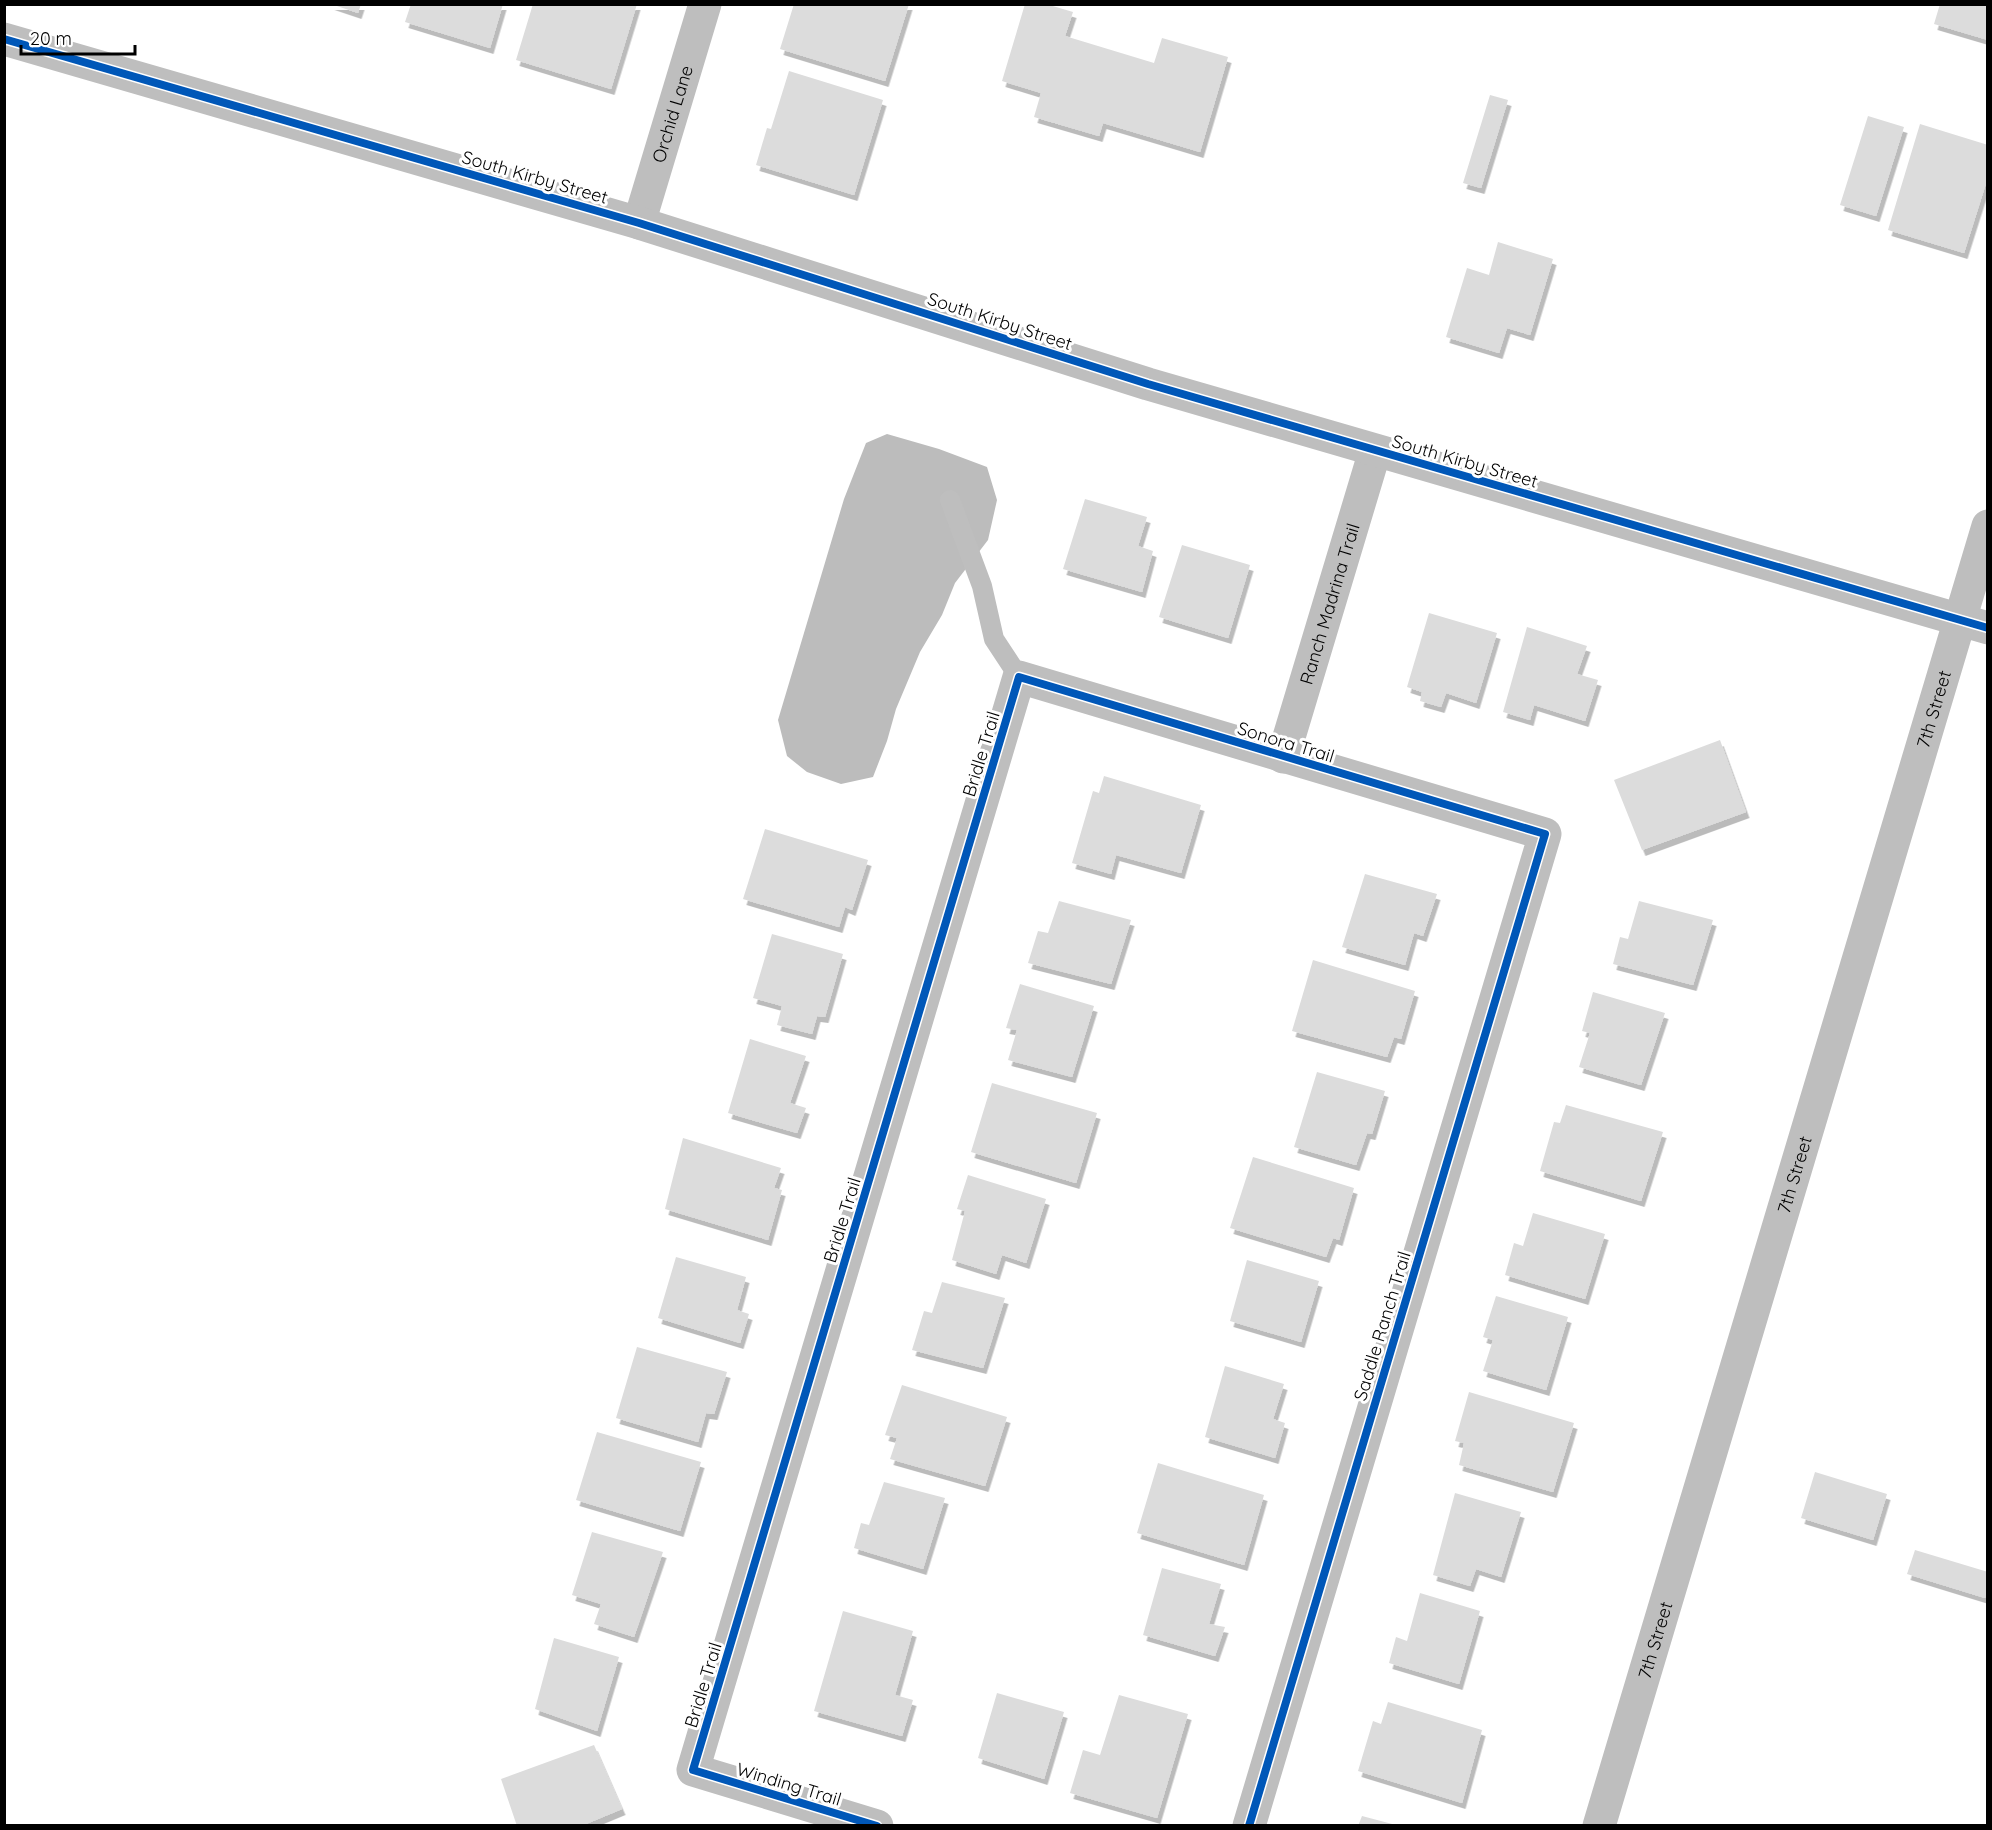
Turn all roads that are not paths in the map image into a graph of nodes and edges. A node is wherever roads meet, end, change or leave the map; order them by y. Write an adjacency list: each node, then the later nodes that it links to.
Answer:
1 (705, 4): 3 (street, Orchid Lane)
2 (4, 39): 3 (street, South Kirby Street)
3 (639, 223): 4 (street, South Kirby Street)
4 (1375, 451): 7 (street, South Kirby Street); 9 (street, Ranch Madrina Trail)
5 (950, 500): 8 (lane)
6 (1988, 526): 7 (street, 7th Street)
7 (1973, 624): 14 (street, 7th Street)
8 (1019, 678): 9 (street, Sonora Trail); 11 (street, Bridle Trail)
9 (1283, 757): 10 (street, Sonora Trail)
10 (1545, 834): 13 (street, Saddle Ranch Trail)
11 (693, 1770): 12 (street, Winding Trail)
12 (877, 1826)
13 (1249, 1826)
14 (1599, 1826)

